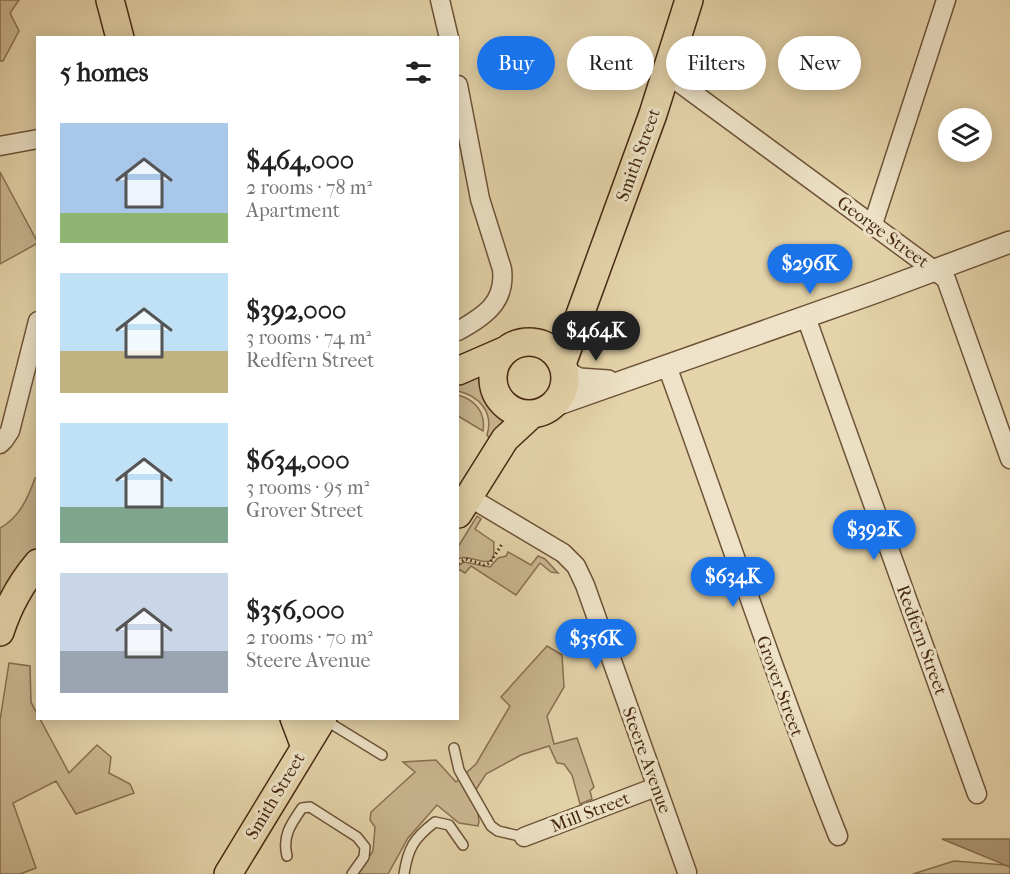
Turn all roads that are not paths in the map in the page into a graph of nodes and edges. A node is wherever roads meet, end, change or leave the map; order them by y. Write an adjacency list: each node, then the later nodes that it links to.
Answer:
1 (110, 0): 5 (main road)
2 (440, 0): 6 (street)
3 (689, 0): 7 (main road, Smith Street)
4 (946, 0): 13 (street)
5 (119, 36)
6 (449, 36)
7 (678, 36)
8 (666, 74): 16 (main road, Smith Street)
9 (459, 90): 19 (street)
10 (688, 90): 13 (street, George Street)
11 (36, 139): 12 (street)
12 (0, 146)
13 (873, 224): 15 (street, George Street)
14 (1010, 242): 15 (street)
15 (935, 270): 17 (street); 27 (street, George Street)
16 (593, 274): 20 (main road, Smith Street); 22 (main road, Smith Street)
17 (807, 317): 21 (street); 38 (street, Redfern Street)
18 (36, 329): 26 (street)
19 (459, 330)
20 (516, 346): 22 (main road); 23 (main road, Smith Street); 25 (main road)
21 (668, 366): 24 (street); 39 (street, Grover Street)
22 (563, 368): 24 (street); 25 (main road)
23 (459, 371)
24 (621, 381): 25 (street)
25 (541, 411): 28 (main road)
26 (0, 444)
27 (1010, 459)
28 (463, 505): 37 (street, Steere Avenue)
29 (36, 566): 30 (main road)
30 (0, 632)
31 (295, 720): 34 (main road)
32 (322, 720): 34 (main road, Smith Street)
33 (325, 720): 36 (lane)
34 (305, 747): 44 (main road, Smith Street)
35 (454, 748): 40 (lane)
36 (382, 755)
37 (656, 787): 40 (street, Mill Street); 43 (street, Steere Avenue)
38 (977, 794)
39 (838, 836)
40 (524, 837)
41 (463, 844): 46 (lane)
42 (288, 856): 45 (lane)
43 (687, 872)
44 (228, 874)
45 (352, 874)
46 (404, 874)

